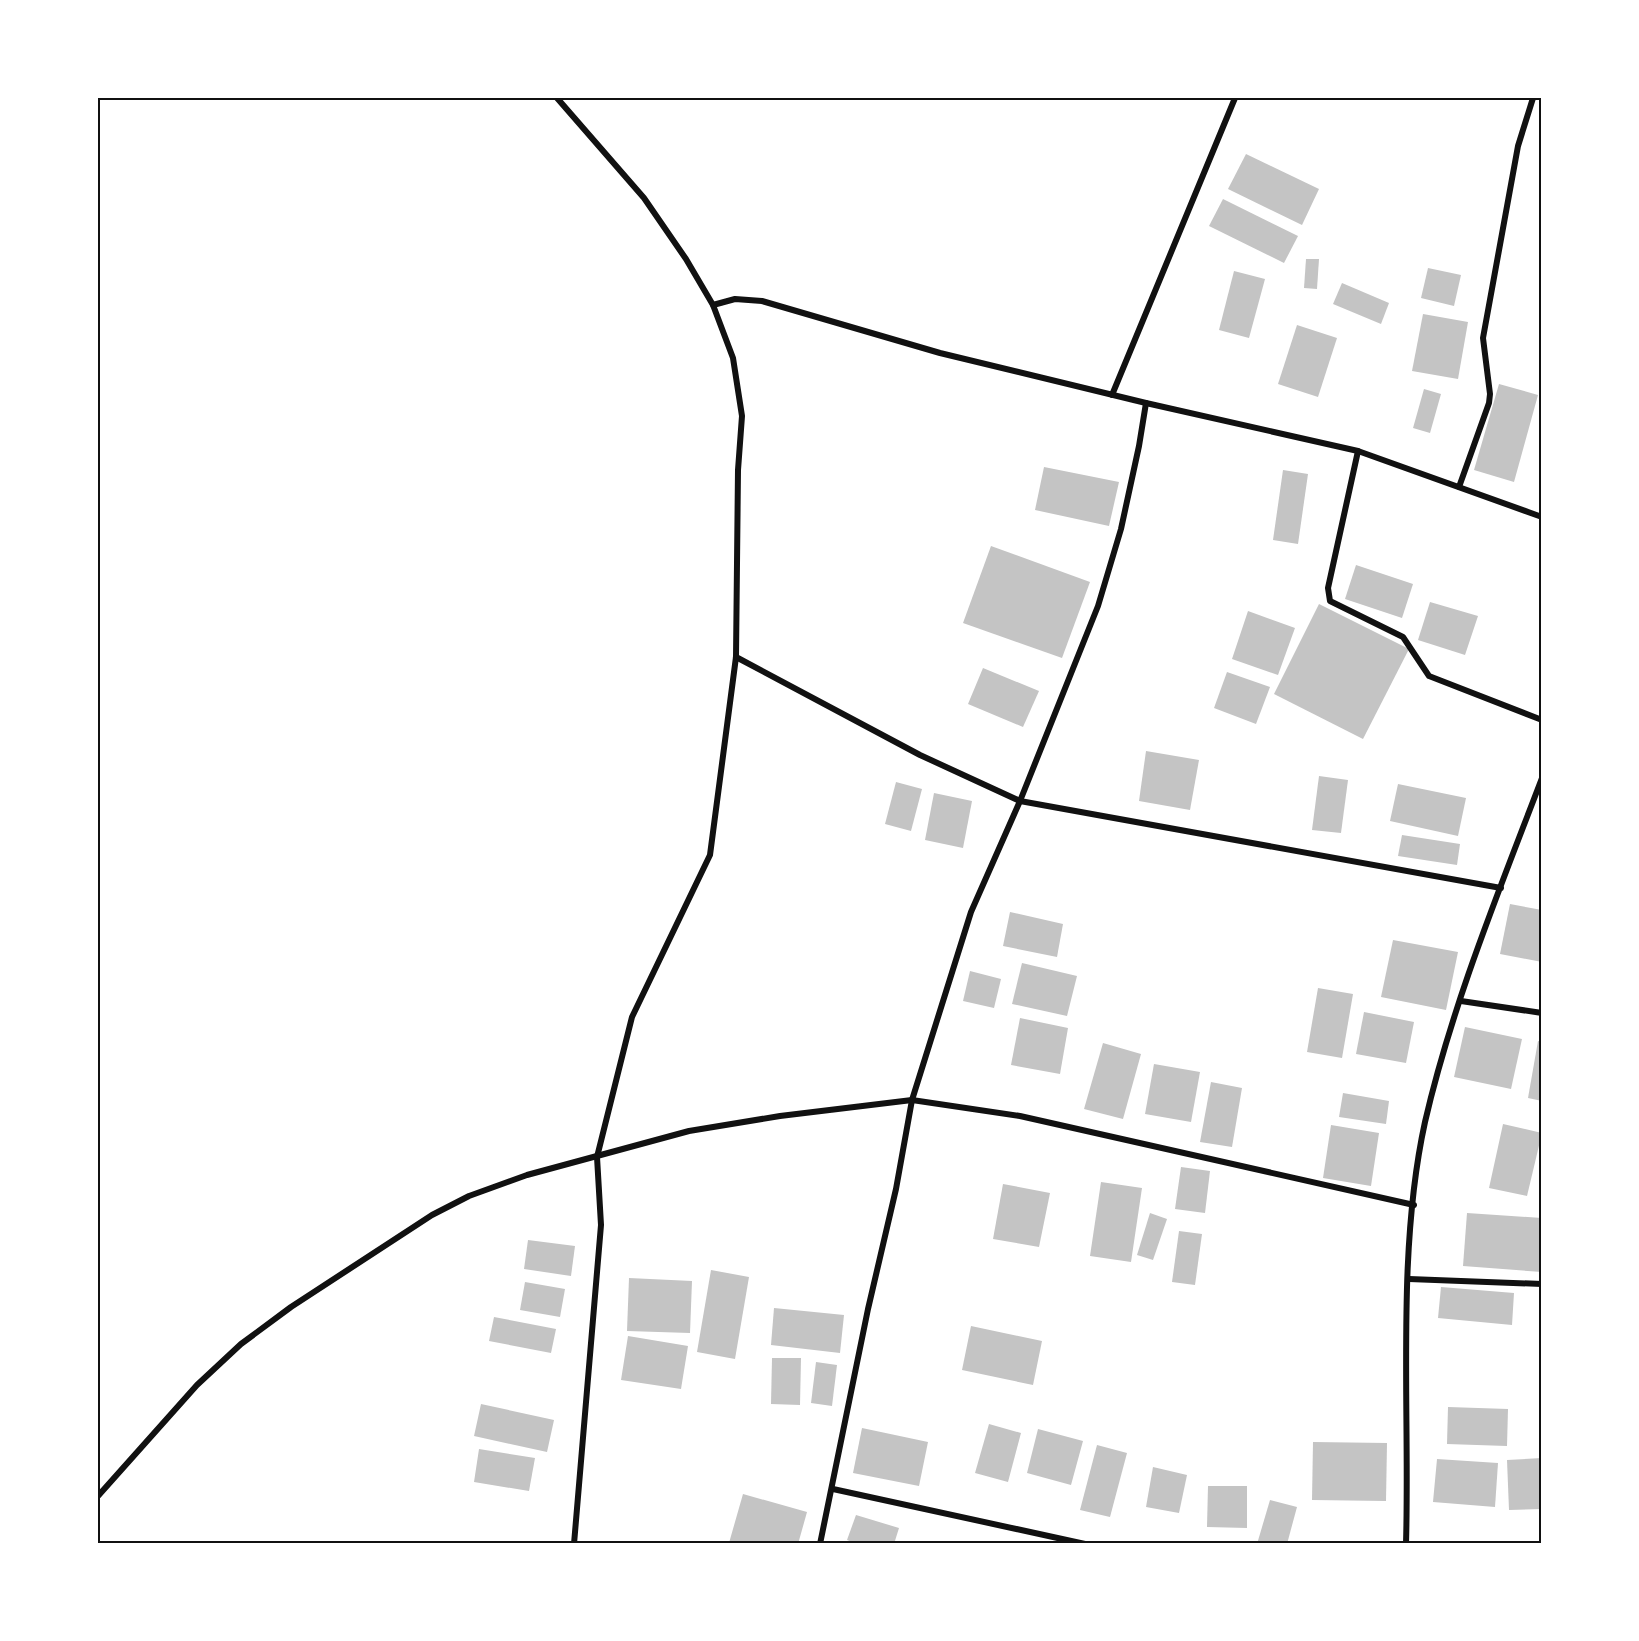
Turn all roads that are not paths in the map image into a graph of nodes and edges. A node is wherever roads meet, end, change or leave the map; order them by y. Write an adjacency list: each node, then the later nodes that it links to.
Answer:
1 (557, 98): 4 (street)
2 (1235, 98): 5 (street)
3 (1533, 98): 8 (street)
4 (712, 305): 5 (street); 10 (street)
5 (1112, 395): 6 (street)
6 (1146, 403): 7 (street); 13 (street)
7 (1358, 451): 8 (street); 11 (street)
8 (1459, 487): 9 (street)
9 (1542, 517)
10 (736, 657): 13 (street); 18 (street)
11 (1542, 720)
12 (1542, 778): 14 (street)
13 (1020, 801): 14 (street); 17 (street)
14 (1501, 888): 15 (street)
15 (1461, 1001): 16 (street); 19 (street)
16 (1542, 1013)
17 (912, 1100): 18 (street); 19 (street); 22 (street)
18 (597, 1157): 23 (street); 24 (street)
19 (1414, 1205): 20 (street)
20 (1409, 1279): 21 (street); 27 (street)
21 (1542, 1284)
22 (833, 1489): 25 (street); 26 (street)
23 (98, 1496)
24 (574, 1544)
25 (820, 1544)
26 (1085, 1544)
27 (1406, 1544)

